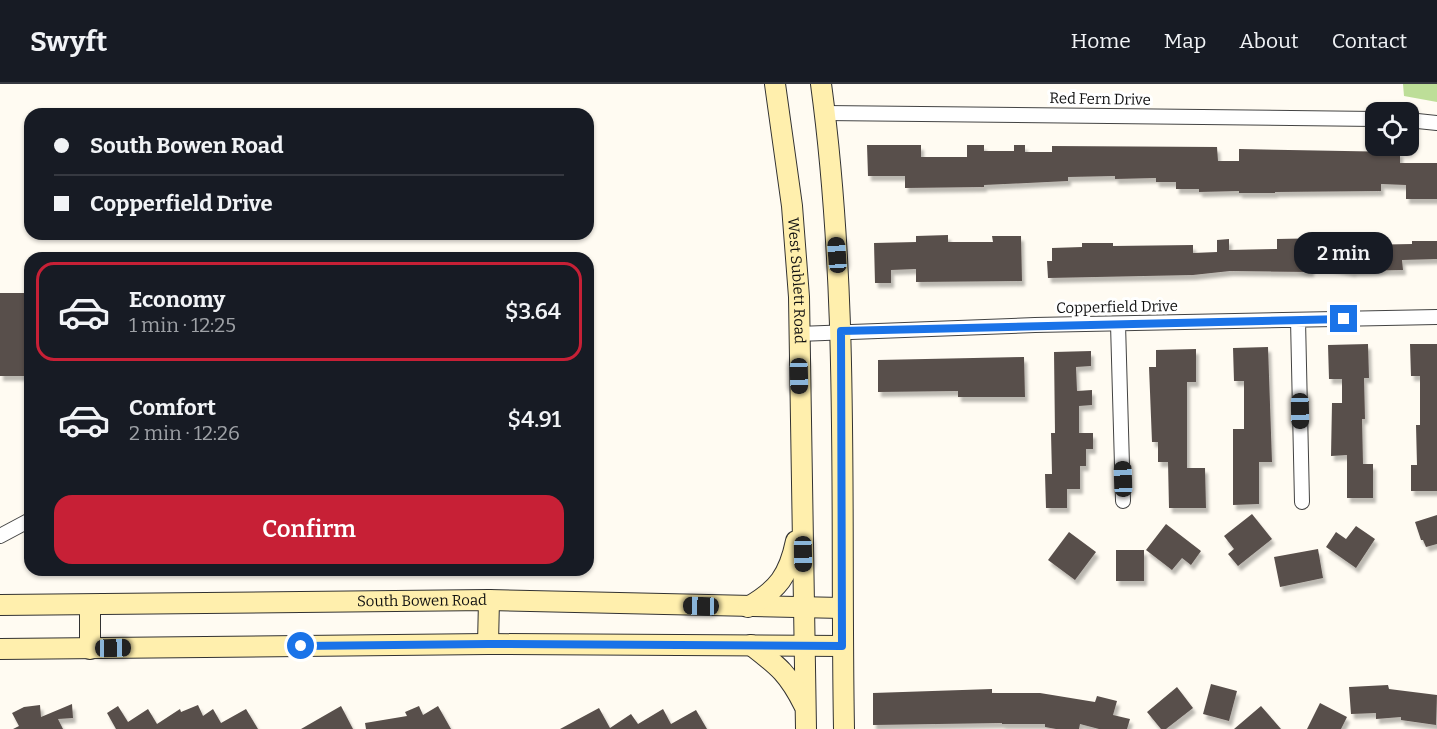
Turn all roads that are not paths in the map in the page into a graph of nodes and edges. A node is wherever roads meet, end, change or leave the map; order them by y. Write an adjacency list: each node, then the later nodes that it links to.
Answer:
1 (775, 84): 11 (main road, West Sublett Road)
2 (821, 84): 3 (main road)
3 (825, 112): 4 (street, Red Fern Drive); 10 (main road)
4 (1365, 119)
5 (1419, 121): 6 (street)
6 (1437, 123)
7 (1437, 317): 8 (street, Copperfield Drive)
8 (1298, 320): 9 (street, Copperfield Drive); 13 (street)
9 (1118, 324): 10 (street, Copperfield Drive); 12 (street)
10 (841, 331): 11 (street, Copperfield Drive); 22 (main road)
11 (798, 334): 14 (main road, West Sublett Road)
12 (1123, 501)
13 (1302, 502)
14 (802, 518): 20 (main road); 21 (main road, West Sublett Road)
15 (24, 523): 16 (street)
16 (0, 536)
17 (489, 600): 19 (main road, South Bowen Road); 20 (main road, South Bowen Road); 23 (main road)
18 (0, 605): 19 (main road, South Bowen Road)
19 (90, 606): 28 (main road)
20 (748, 607): 21 (main road, South Bowen Road)
21 (804, 608): 22 (main road, South Bowen Road); 25 (main road, West Sublett Road)
22 (842, 608): 26 (main road)
23 (488, 644): 24 (main road); 28 (main road)
24 (751, 645): 25 (main road); 29 (main road)
25 (804, 646): 26 (main road); 29 (main road, West Sublett Road)
26 (842, 646): 31 (main road)
27 (0, 649): 28 (main road)
28 (90, 649)
29 (806, 708): 30 (main road, West Sublett Road)
30 (806, 729)
31 (844, 729)

